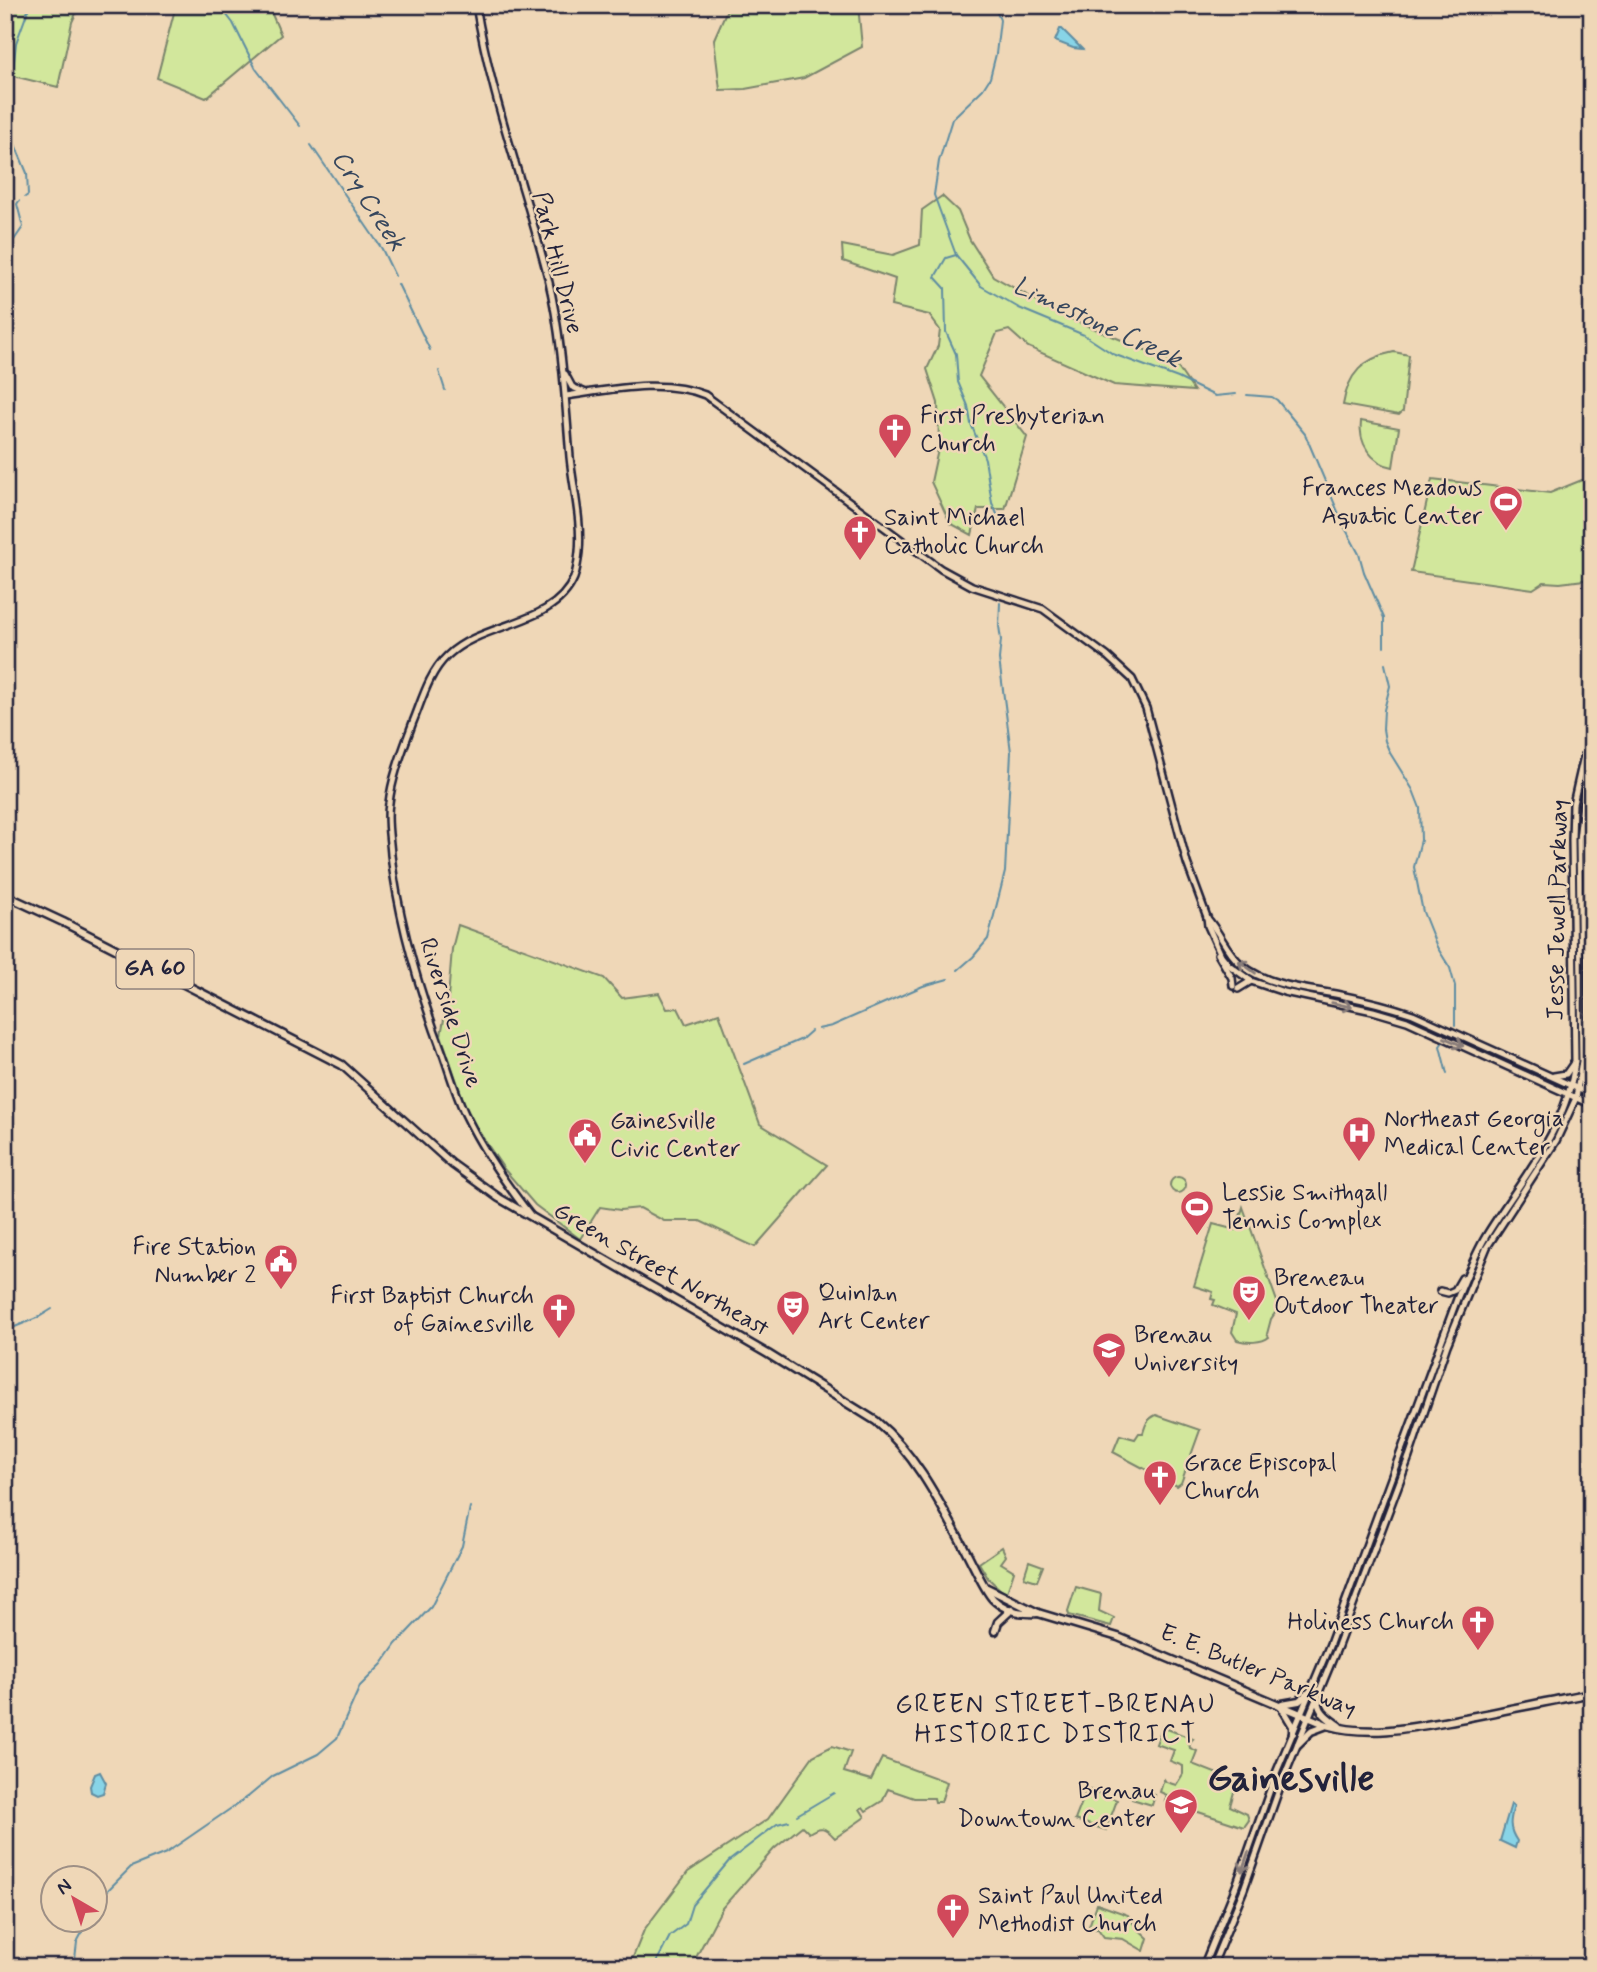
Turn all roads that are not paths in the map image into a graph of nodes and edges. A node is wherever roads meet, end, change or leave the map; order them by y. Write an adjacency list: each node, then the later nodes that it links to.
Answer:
1 (476, 5): 2 (main road, Park Hill Drive)
2 (563, 371): 3 (main road); 4 (main road, Park Hill Drive)
3 (591, 393): 4 (main road); 9 (main road)
4 (566, 396): 5 (main road, Park Hill Drive)
5 (576, 575): 24 (main road, Riverside Drive)
6 (1592, 737): 16 (main road, Jesse Jewell Parkway)
7 (1592, 760): 19 (main road, Jesse Jewell Parkway)
8 (5, 894): 24 (highway, Green Street Northeast / GA 60)
9 (1207, 917): 10 (main road); 12 (main road, one-way to 9)
10 (1217, 948): 11 (main road); 11 (main road)
11 (1251, 981): 14 (main road)
12 (1307, 989): 13 (main road); 14 (main road)
13 (1319, 991): 15 (main road); 17 (main road)
14 (1293, 994): 15 (main road)
15 (1306, 997): 20 (main road, one-way to 20)
16 (1575, 1061): 17 (main road); 18 (main road, Jesse Jewell Parkway)
17 (1548, 1075): 18 (main road)
18 (1570, 1086): 19 (main road); 20 (main road, Jesse Jewell Parkway)
19 (1578, 1089): 21 (main road); 22 (main road, Jesse Jewell Parkway)
20 (1568, 1094): 22 (main road); 25 (main road, Jesse Jewell Parkway)
21 (1592, 1095)
22 (1576, 1098): 23 (main road); 34 (main road, Jesse Jewell Parkway)
23 (1592, 1105)
24 (531, 1216): 27 (highway, Green Street Northeast)
25 (1475, 1254): 26 (main road); 32 (main road)
26 (1440, 1291)
27 (987, 1588): 28 (highway, E. E. Butler Parkway); 29 (highway)
28 (1010, 1600): 29 (highway); 30 (highway, E. E. Butler Parkway)
29 (1012, 1610): 30 (highway, E. E. Butler Parkway); 31 (highway)
30 (1038, 1613): 35 (highway, E. E. Butler Parkway)
31 (995, 1631)
32 (1311, 1691): 35 (highway); 36 (main road)
33 (1592, 1693): 39 (highway, E. E. Butler Parkway)
34 (1318, 1696): 37 (main road, Jesse Jewell Parkway); 39 (highway)
35 (1280, 1704): 36 (highway, E. E. Butler Parkway); 40 (highway)
36 (1302, 1713): 37 (highway, E. E. Butler Parkway); 40 (main road)
37 (1310, 1716): 38 (highway, E. E. Butler Parkway); 41 (main road, Jesse Jewell Parkway)
38 (1327, 1725): 39 (highway, E. E. Butler Parkway); 41 (highway)
39 (1343, 1730)
40 (1293, 1733): 42 (main road, one-way to 42)
41 (1298, 1744): 43 (main road, Jesse Jewell Parkway)
42 (1203, 1967)
43 (1212, 1967)

